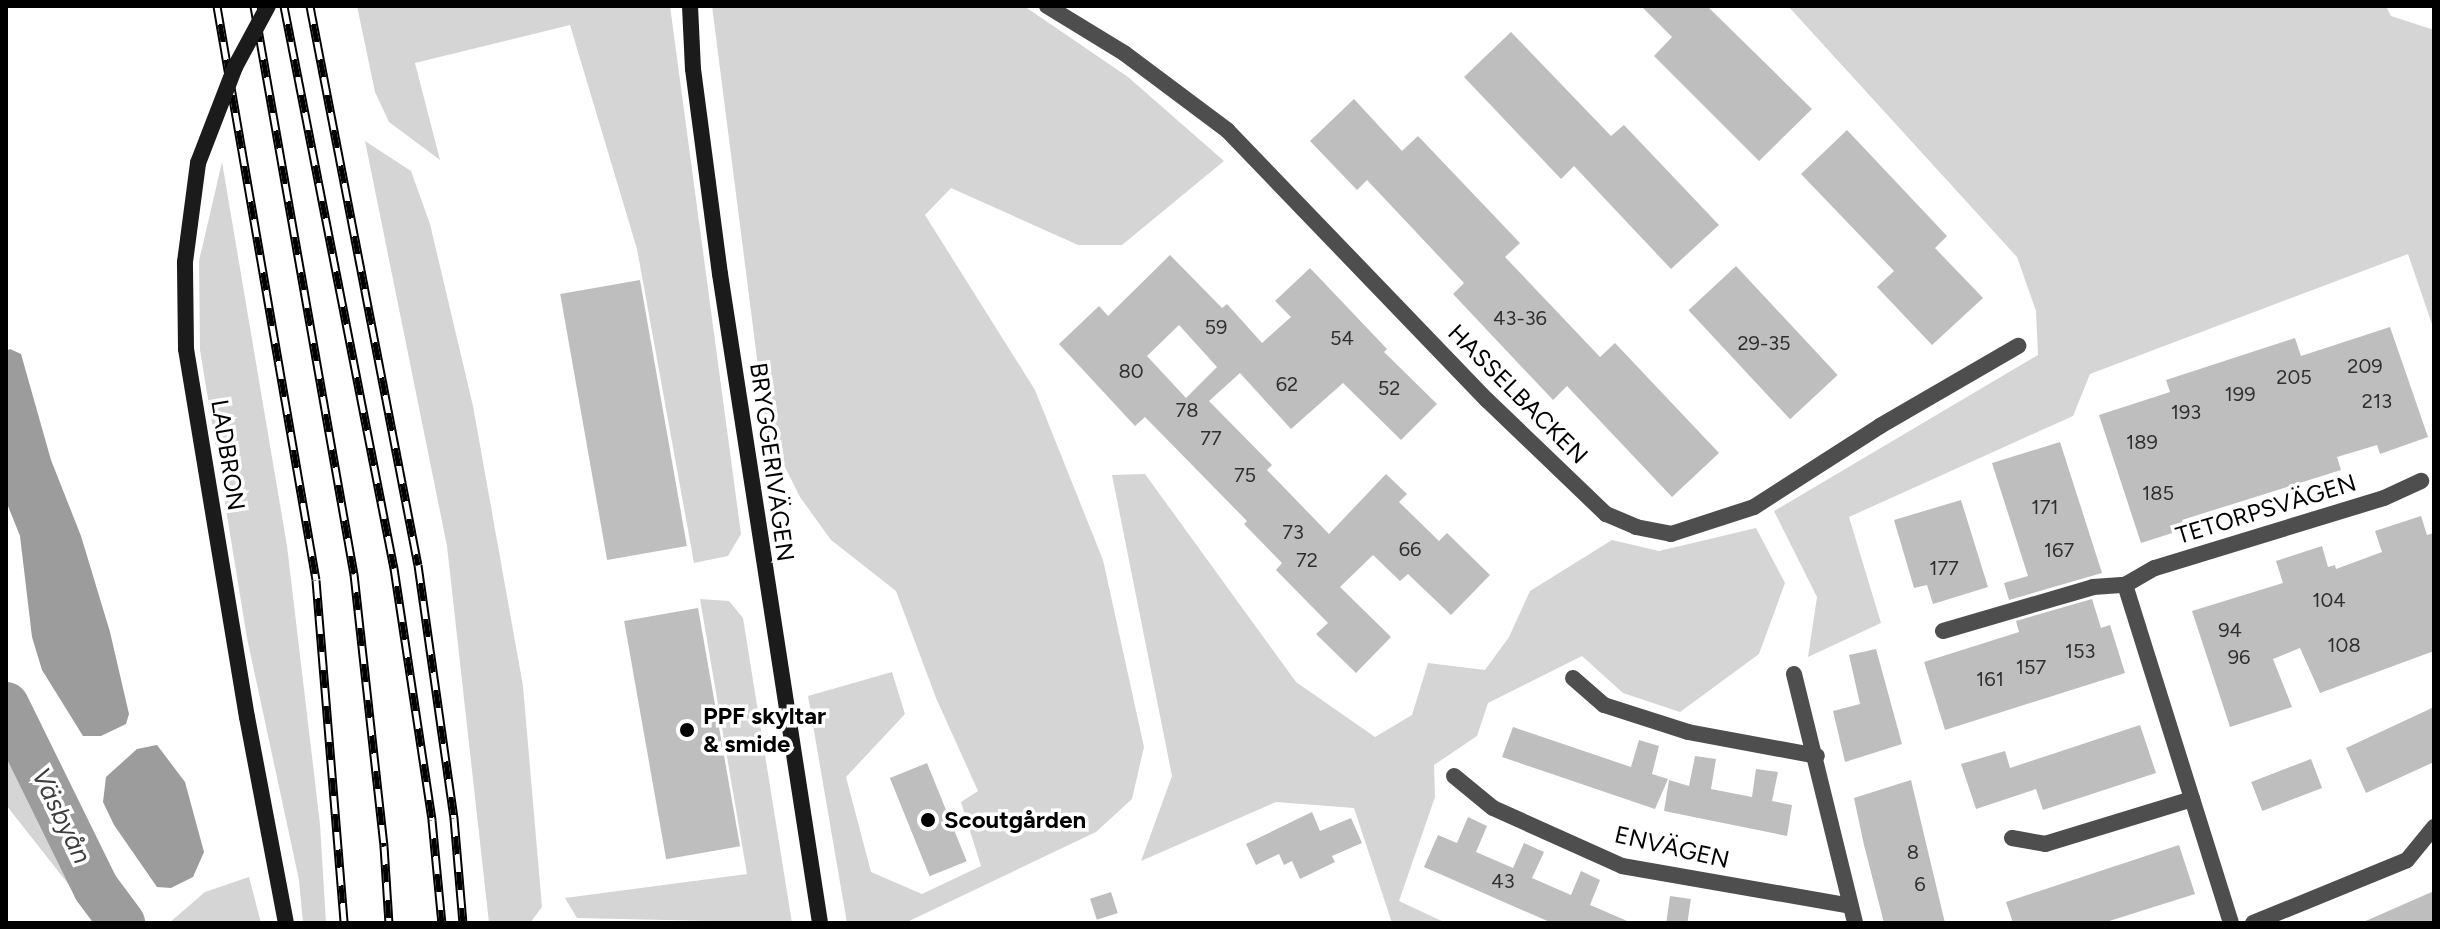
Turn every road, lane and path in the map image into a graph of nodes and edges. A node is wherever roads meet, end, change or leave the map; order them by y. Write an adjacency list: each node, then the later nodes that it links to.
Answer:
1 (268, 6): 16 (street, LADBRON, bridge)
2 (690, 6): 17 (street, BRYGGERIVÄGEN)
3 (1047, 6): 4 (street, HASSELBACKEN)
4 (2018, 346)
5 (2421, 481): 6 (street, TETORPSVÄGEN)
6 (2125, 585): 7 (street, TETORPSVÄGEN); 12 (street)
7 (1943, 631)
8 (1794, 674): 10 (street)
9 (1573, 678): 10 (street)
10 (1817, 756): 15 (street)
11 (1454, 776): 15 (street, ENVÄGEN)
12 (2192, 799): 14 (street); 19 (street)
13 (2434, 827): 20 (street)
14 (2012, 838)
15 (1851, 906): 18 (street)
16 (286, 923)
17 (820, 923)
18 (1855, 923)
19 (2231, 923)
20 (2253, 923)

